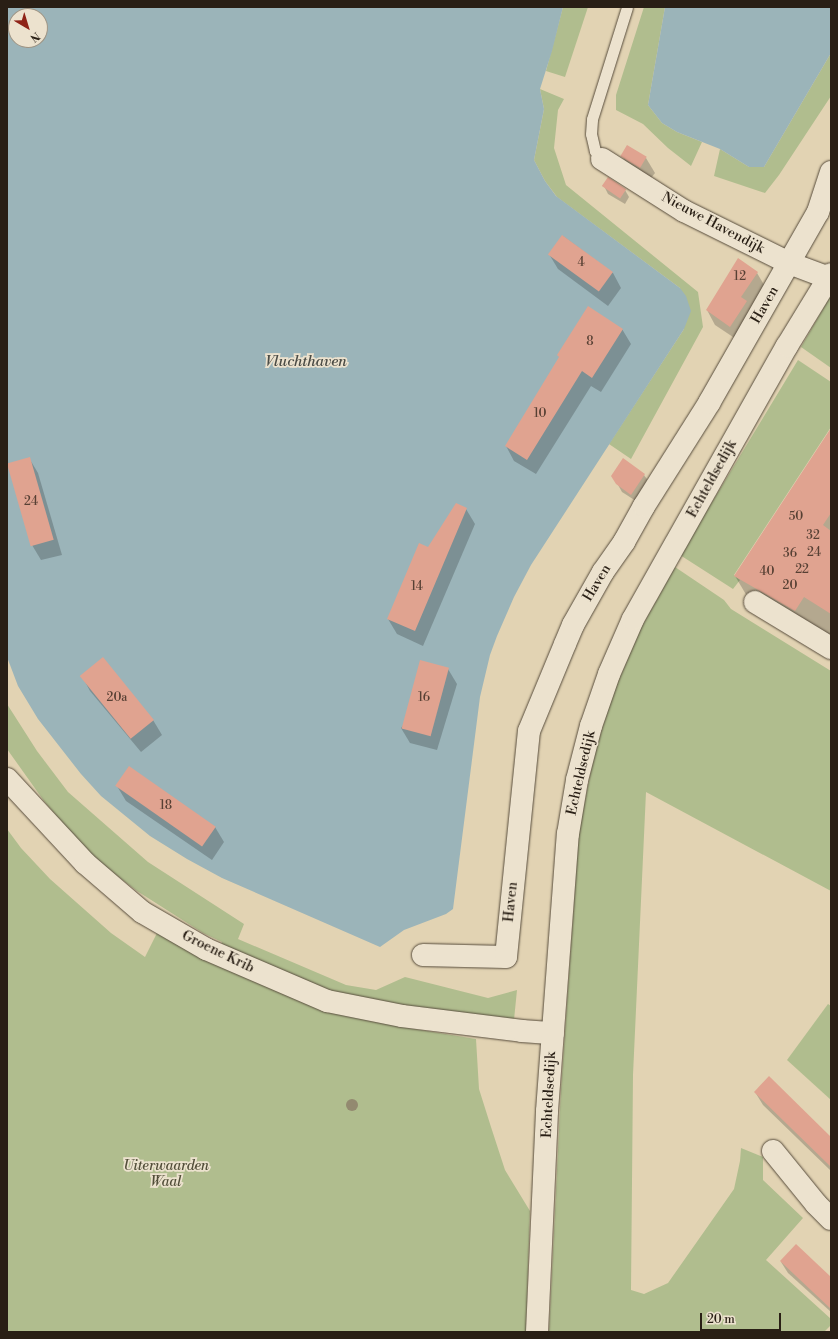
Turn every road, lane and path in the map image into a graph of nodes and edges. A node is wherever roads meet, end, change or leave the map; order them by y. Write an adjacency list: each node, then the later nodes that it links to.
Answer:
1 (627, 7): 2 (lane)
2 (602, 159): 4 (street, Nieuwe Havendijk)
3 (831, 172): 4 (street, Haven)
4 (789, 263): 5 (street, Nieuwe Havendijk); 9 (street, Haven)
5 (830, 276): 10 (street, Echteldsedijk)
6 (755, 602): 7 (street)
7 (831, 648)
8 (7, 779): 10 (street, Groene Krib)
9 (423, 955)
10 (553, 1033): 13 (street, Echteldsedijk)
11 (773, 1151): 12 (street)
12 (831, 1219)
13 (537, 1332)

